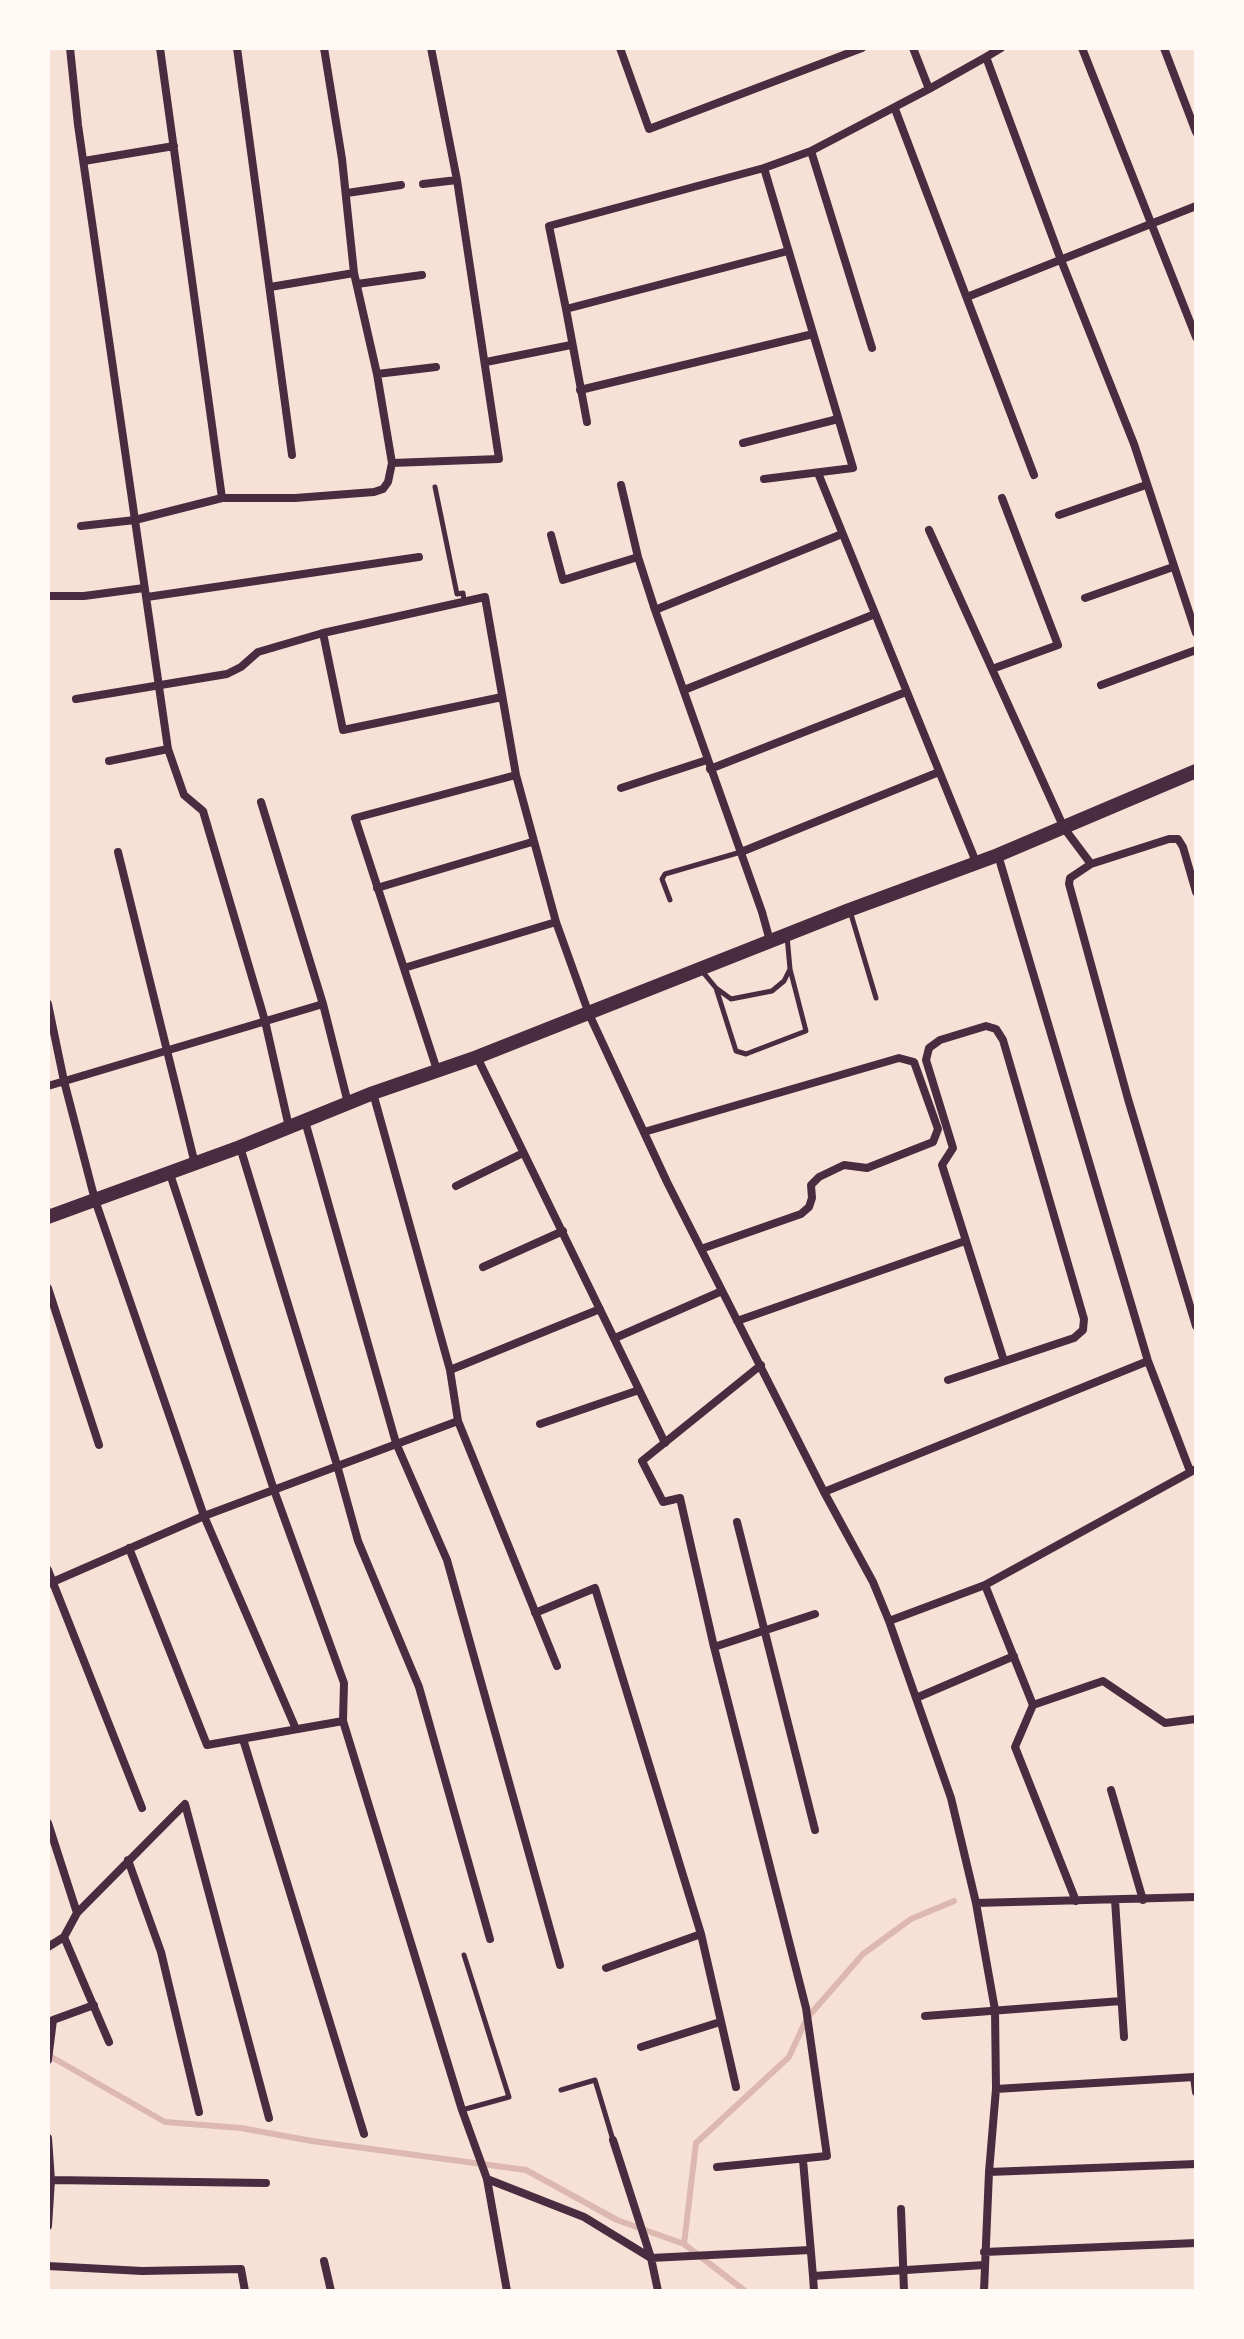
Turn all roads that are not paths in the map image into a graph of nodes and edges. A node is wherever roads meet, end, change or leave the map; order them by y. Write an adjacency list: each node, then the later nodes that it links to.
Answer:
1 (70, 48): 18 (street)
2 (160, 48): 16 (street)
3 (237, 48): 31 (street)
4 (324, 48): 23 (street)
5 (431, 48): 20 (street)
6 (620, 48): 7 (street)
7 (862, 48)
8 (913, 48): 13 (street)
9 (1001, 48): 12 (street)
10 (1082, 48): 25 (street)
11 (1164, 48): 15 (street)
12 (986, 57): 13 (street); 27 (street)
13 (929, 89): 14 (street)
14 (895, 109): 17 (street); 32 (street)
15 (1196, 132)
16 (174, 146): 18 (street); 53 (street)
17 (811, 151): 19 (street); 37 (street)
18 (84, 161): 56 (street)
19 (764, 168): 26 (street); 33 (street)
20 (457, 180): 21 (street); 38 (street)
21 (423, 184)
22 (401, 185): 23 (street)
23 (347, 193): 28 (street)
24 (1196, 206): 25 (street)
25 (1151, 224): 27 (street); 35 (street)
26 (788, 251): 33 (street); 34 (street)
27 (1061, 260): 32 (street); 51 (street)
28 (354, 273): 30 (street); 31 (street)
29 (422, 275): 30 (street)
30 (357, 284): 40 (street)
31 (270, 287): 45 (street)
32 (967, 297): 48 (street)
33 (566, 309): 36 (street)
34 (813, 334): 41 (street); 42 (street)
35 (1196, 337)
36 (571, 345): 38 (street); 41 (street)
37 (872, 348)
38 (486, 362): 46 (street)
39 (436, 367): 40 (street)
40 (377, 374): 46 (street)
41 (580, 390): 43 (street)
42 (838, 419): 44 (street); 47 (street)
43 (587, 422)
44 (743, 443)
45 (292, 455)
46 (392, 463): 53 (street)
47 (818, 473): 49 (street); 59 (street)
48 (1034, 475)
49 (764, 479)
50 (621, 485): 62 (street)
51 (1146, 485): 55 (street); 63 (street)
52 (435, 487): 67 (lane)
53 (222, 498): 56 (street)
54 (1002, 498): 73 (street)
55 (1059, 515)
56 (135, 520): 57 (street); 64 (street)
57 (81, 526)
58 (929, 530): 73 (street)
59 (842, 534): 68 (street); 69 (street)
60 (551, 535): 62 (street)
61 (419, 557): 64 (street)
62 (638, 557): 68 (street)
63 (1173, 567): 66 (street); 71 (street)
64 (145, 592): 65 (street); 74 (street)
65 (48, 596)
66 (1085, 598)
67 (464, 600): 70 (street); 78 (street)
68 (655, 610): 76 (street)
69 (875, 614): 76 (street); 77 (street)
70 (323, 633): 74 (street); 78 (street)
71 (1196, 633)
72 (1196, 650): 75 (street)
73 (992, 669): 88 (street)
74 (159, 684): 79 (street); 80 (street)
75 (1101, 685)
76 (684, 690): 82 (street)
77 (906, 692): 82 (street); 84 (street)
78 (502, 697): 85 (street)
79 (76, 699)
80 (168, 749): 81 (street); 110 (street)
81 (109, 761)
82 (709, 764): 86 (street); 91 (street)
83 (1196, 771): 88 (main road)
84 (939, 772): 91 (street); 93 (street)
85 (516, 775): 89 (street); 95 (street)
86 (621, 788)
87 (261, 802): 108 (street)
88 (1064, 828): 92 (main road); 94 (street)
89 (532, 842): 95 (street); 99 (street)
90 (118, 852): 111 (street)
91 (741, 852): 97 (lane); 101 (street)
92 (998, 855): 93 (main road); 139 (street)
93 (976, 862): 98 (main road)
94 (1091, 864): 96 (street); 136 (street)
95 (377, 888): 102 (street)
96 (1196, 892)
97 (670, 900)
98 (849, 910): 100 (main road); 106 (lane)
99 (556, 922): 102 (street); 109 (street)
100 (786, 935): 101 (main road); 104 (lane)
101 (770, 941): 103 (main road)
102 (404, 968): 113 (street)
103 (700, 969): 105 (lane); 109 (main road)
104 (790, 969): 105 (lane); 105 (lane)
105 (716, 988)
106 (876, 998)
107 (48, 1004): 114 (street)
108 (323, 1004): 110 (street); 117 (street)
109 (589, 1014): 112 (main road); 120 (street)
110 (265, 1021): 111 (street); 119 (street)
111 (166, 1050): 114 (street); 123 (street)
112 (477, 1057): 113 (main road); 122 (street)
113 (437, 1070): 116 (main road)
114 (64, 1081): 115 (street); 126 (street)
115 (48, 1086)
116 (373, 1093): 117 (main road); 141 (street)
117 (348, 1103): 118 (main road)
118 (305, 1121): 119 (main road); 146 (street)
119 (289, 1127): 121 (main road)
120 (644, 1132): 130 (street); 130 (street)
121 (240, 1147): 123 (main road); 149 (street)
122 (523, 1153): 125 (street); 128 (street)
123 (195, 1164): 124 (main road)
124 (170, 1174): 126 (main road); 151 (street)
125 (456, 1186)
126 (95, 1200): 127 (main road); 153 (street)
127 (48, 1217)
128 (563, 1231): 131 (street); 134 (street)
129 (965, 1241): 135 (street); 138 (street); 138 (street)
130 (701, 1249): 133 (street)
131 (483, 1267)
132 (48, 1288): 148 (street)
133 (722, 1291): 135 (street); 137 (street)
134 (600, 1309): 137 (street); 141 (street)
135 (737, 1321): 140 (street)
136 (1196, 1326)
137 (615, 1338): 143 (street)
138 (1004, 1361): 142 (street)
139 (1148, 1361): 150 (street); 152 (street)
140 (761, 1365): 147 (street); 152 (street)
141 (450, 1370): 144 (street)
142 (948, 1380)
143 (639, 1390): 145 (street); 147 (street)
144 (458, 1421): 146 (street); 159 (street)
145 (540, 1424)
146 (396, 1443): 149 (street); 188 (street)
147 (665, 1443): 163 (street)
148 (99, 1445)
149 (337, 1465): 151 (street); 185 (street)
150 (1193, 1470): 158 (street)
151 (274, 1490): 153 (street); 169 (street)
152 (824, 1492): 161 (street)
153 (204, 1516): 155 (street); 170 (street)
154 (737, 1522): 162 (street)
155 (129, 1548): 157 (street); 171 (street)
156 (48, 1570): 157 (street)
157 (50, 1583): 173 (street)
158 (985, 1585): 161 (street); 164 (street)
159 (535, 1613): 165 (street); 183 (street)
160 (815, 1614): 162 (street)
161 (889, 1621): 166 (street)
162 (766, 1632): 163 (street); 175 (street)
163 (714, 1647): 210 (street)
164 (1014, 1656): 166 (street); 167 (street)
165 (557, 1666)
166 (916, 1698): 181 (street)
167 (1033, 1705): 168 (street); 180 (street)
168 (1196, 1719)
169 (343, 1721): 170 (street); 204 (street)
170 (296, 1729): 171 (street)
171 (243, 1739): 207 (street)
172 (1111, 1790): 179 (street)
173 (142, 1808)
174 (48, 1823): 182 (street)
175 (815, 1830)
176 (128, 1860): 182 (street); 205 (street); 206 (street)
177 (1196, 1897): 179 (street)
178 (1115, 1900): 179 (street); 180 (street); 190 (street)
179 (1143, 1900)
180 (1076, 1901): 181 (street)
181 (976, 1903): 192 (street)
182 (77, 1913): 184 (street)
183 (701, 1934): 189 (street); 194 (street)
184 (64, 1937): 186 (street); 191 (street)
185 (490, 1939)
186 (48, 1947)
187 (464, 1955): 204 (lane)
188 (560, 1965)
189 (606, 1968)
190 (1121, 2001): 192 (street); 195 (street)
191 (94, 2005): 196 (street); 197 (street)
192 (995, 2010): 193 (street); 201 (street)
193 (925, 2016)
194 (720, 2022): 198 (street); 200 (street)
195 (1124, 2037)
196 (109, 2042)
197 (49, 2043): 199 (street)
198 (641, 2047)
199 (48, 2060)
200 (736, 2087)
201 (996, 2089): 203 (street); 213 (street)
202 (561, 2090): 209 (lane)
203 (1196, 2092)
204 (462, 2110): 215 (street)
205 (199, 2112)
206 (269, 2118)
207 (364, 2134)
208 (48, 2138): 214 (street)
209 (613, 2140): 222 (street)
210 (803, 2160): 212 (street); 220 (street)
211 (1196, 2164): 213 (street)
212 (717, 2167)
213 (989, 2172): 221 (street)
214 (50, 2175): 216 (street); 218 (street)
215 (485, 2175): 222 (street); 230 (street)
216 (266, 2183)
217 (901, 2209): 226 (street)
218 (48, 2226)
219 (1196, 2243): 221 (street)
220 (810, 2250): 222 (street); 227 (street)
221 (984, 2252): 224 (street)
222 (651, 2258): 231 (street)
223 (324, 2261): 229 (street)
224 (984, 2265): 226 (street); 234 (street)
225 (48, 2266): 228 (street)
226 (903, 2270): 227 (street); 233 (street)
227 (813, 2276): 232 (street)
228 (245, 2291)
229 (331, 2291)
230 (507, 2291)
231 (658, 2291)
232 (814, 2291)
233 (904, 2291)
234 (984, 2291)

